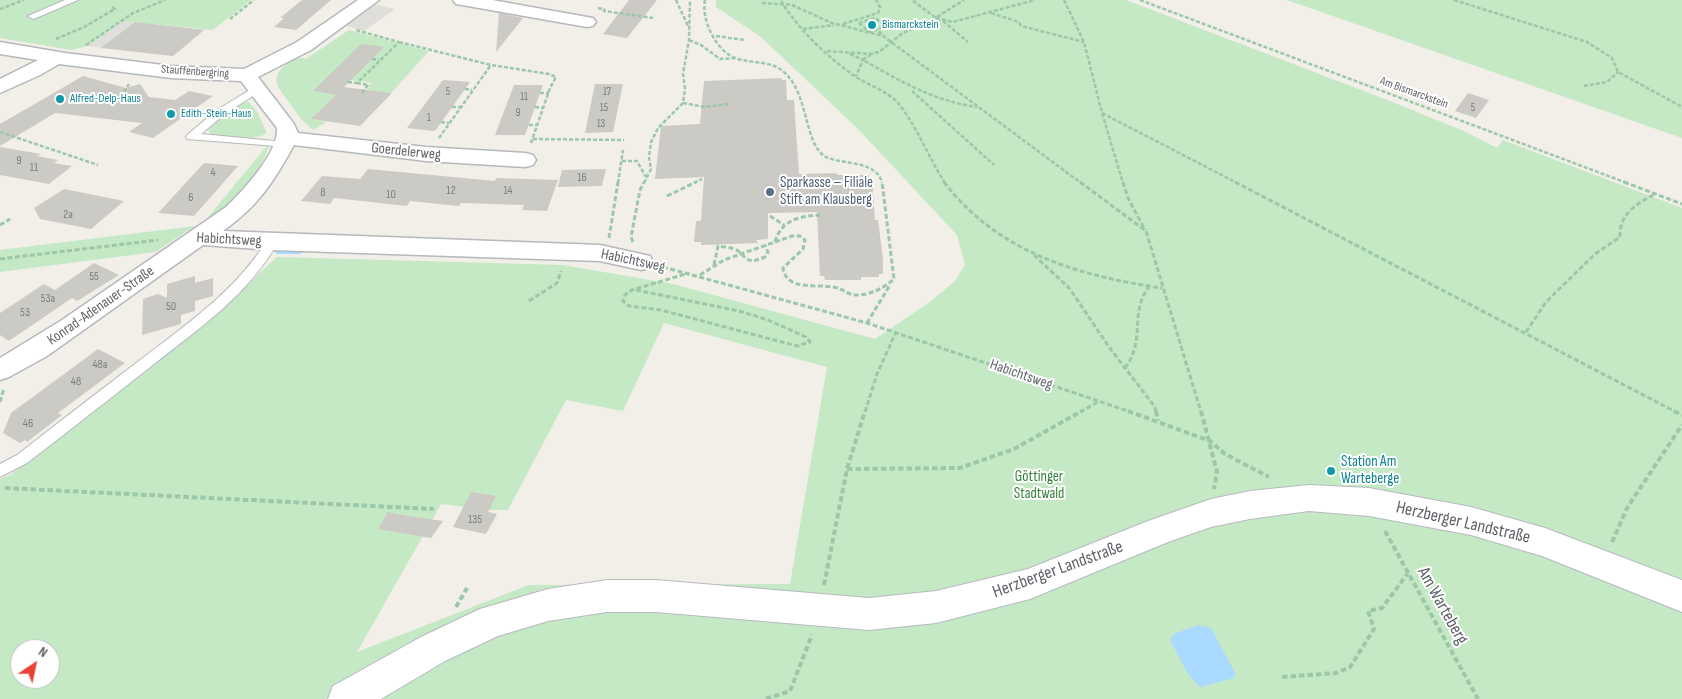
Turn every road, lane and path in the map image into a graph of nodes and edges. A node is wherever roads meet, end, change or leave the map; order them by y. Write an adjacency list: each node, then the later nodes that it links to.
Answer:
1 (24, 0): 20 (path)
2 (73, 0): 24 (lane)
3 (165, 0): 53 (path)
4 (254, 0): 27 (path)
5 (370, 0): 61 (street, Stauffenbergring)
6 (462, 0): 31 (street)
7 (676, 0): 35 (path)
8 (690, 0): 35 (path)
9 (705, 0): 40 (path)
10 (781, 0): 18 (path); 33 (path); 37 (path)
11 (876, 0): 23 (path)
12 (912, 0): 26 (path)
13 (964, 0): 26 (path)
14 (1036, 0): 22 (path)
15 (1064, 0): 46 (path)
16 (1140, 0): 96 (path, Am Bismarckstein)
17 (1454, 0): 59 (path)
18 (762, 3)
19 (110, 6): 50 (path)
20 (0, 9)
21 (604, 11): 25 (path)
22 (991, 12): 30 (path); 46 (path)
23 (872, 15): 28 (path); 29 (path)
24 (33, 16)
25 (653, 18)
26 (936, 18): 30 (path); 47 (path)
27 (230, 19)
28 (854, 20): 29 (path); 33 (path)
29 (865, 20): 32 (path); 34 (path); 36 (path)
30 (943, 21): 45 (path)
31 (587, 22)
32 (880, 22): 34 (path); 38 (path)
33 (843, 24): 37 (path); 41 (path)
34 (871, 25): 36 (path); 38 (path)
35 (689, 27): 42 (path)
36 (863, 27): 38 (path)
37 (802, 29): 49 (path)
38 (877, 29): 41 (path)
39 (356, 30): 44 (path)
40 (715, 36): 43 (path); 54 (path)
41 (883, 36): 47 (path)
42 (689, 40): 54 (path); 72 (path)
43 (745, 40)
44 (399, 42): 56 (path); 58 (path)
45 (968, 42)
46 (1084, 42): 80 (path)
47 (892, 43): 52 (path); 76 (path)
48 (0, 48): 50 (street, Stauffenbergring)
49 (826, 51): 51 (path); 60 (path)
50 (25, 53): 53 (street, Stauffenbergring)
51 (848, 53): 52 (path); 57 (path)
52 (871, 54): 57 (path)
53 (60, 58): 61 (street, Stauffenbergring); 65 (street)
54 (736, 58): 118 (path)
55 (372, 59): 56 (path)
56 (380, 60): 63 (path)
57 (863, 60): 60 (path); 66 (path)
58 (491, 66): 68 (path); 71 (path)
59 (1618, 72): 64 (path); 77 (path)
60 (856, 76): 111 (path)
61 (252, 82): 88 (street); 88 (lane, Goerdelerweg)
62 (348, 82): 63 (path)
63 (356, 83): 69 (path)
64 (1584, 86)
65 (0, 87)
66 (910, 88): 76 (path); 93 (path)
67 (465, 89): 68 (path)
68 (473, 90): 75 (path)
69 (362, 93)
70 (540, 93): 71 (path)
71 (549, 93): 79 (path)
72 (683, 103): 73 (path); 94 (path)
73 (729, 104)
74 (452, 106): 75 (path)
75 (460, 107): 82 (path)
76 (978, 107): 104 (path)
77 (1682, 107)
78 (535, 108): 79 (path)
79 (544, 108): 84 (path)
80 (1102, 113): 104 (path); 125 (path)
81 (441, 122): 82 (path)
82 (450, 123): 86 (path)
83 (529, 125): 84 (path)
84 (538, 125): 87 (path)
85 (0, 132): 92 (path)
86 (443, 133)
87 (624, 140)
88 (286, 142): 90 (street, Goerdelerweg); 105 (street)
89 (623, 150): 91 (path)
90 (525, 160)
91 (622, 161): 94 (path); 110 (path)
92 (98, 165)
93 (994, 165)
94 (646, 177): 114 (path)
95 (702, 179): 97 (path)
96 (1656, 194): 98 (path, Am Bismarckstein); 125 (path)
97 (667, 196)
98 (1682, 204)
99 (820, 215): 103 (path)
100 (770, 216): 103 (path)
101 (10, 218): 102 (path)
102 (0, 225)
103 (784, 225): 107 (path)
104 (1146, 231): 120 (path)
105 (198, 238): 106 (street, Habichtsweg); 113 (path, Habichtsweg); 127 (street, Konrad-Adenauer-Straße)
106 (272, 242): 109 (street, Habichtsweg); 134 (lane)
107 (775, 242): 108 (path); 118 (path)
108 (765, 245): 112 (path); 112 (path)
109 (568, 251): 110 (street, Habichtsweg); 122 (path)
110 (606, 253): 114 (street, Habichtsweg)
111 (1032, 253): 119 (path); 126 (path)
112 (740, 255): 115 (path); 115 (path)
113 (0, 259)
114 (641, 262): 116 (path, Habichtsweg)
115 (713, 265): 117 (path)
116 (690, 273): 117 (path, Habichtsweg); 121 (path)
117 (699, 276): 123 (path, Habichtsweg)
118 (890, 284): 123 (path)
119 (1150, 287): 120 (path); 126 (path)
120 (1162, 288): 132 (path)
121 (636, 290): 121 (path)
122 (529, 301)
123 (867, 323): 124 (path, Habichtsweg)
124 (896, 332): 128 (path, Habichtsweg); 133 (path)
125 (1526, 332): 129 (path)
126 (1125, 368): 130 (path)
127 (0, 370)
128 (1098, 402): 130 (path, Habichtsweg); 133 (path)
129 (1682, 416)
130 (1158, 421): 132 (path, Habichtsweg)
131 (1682, 425): 140 (path)
132 (1210, 441): 136 (path, Habichtsweg); 138 (path)
133 (847, 469): 143 (path)
134 (0, 472)
135 (0, 486): 137 (path)
136 (1309, 498): 138 (street, Herzberger Landstraße); 140 (street, Herzberger Landstraße)
137 (434, 509)
138 (1211, 513): 143 (street, Herzberger Landstraße)
139 (1382, 525): 141 (path, Am Warteberg)
140 (1602, 563): 142 (street, Herzberger Landstraße)
141 (1408, 573): 144 (path); 147 (path, Am Warteberg)
142 (1682, 596)
143 (818, 610): 145 (street, Herzberger Landstraße); 146 (path)
144 (1282, 677)
145 (346, 699)
146 (766, 699)
147 (1478, 699)

